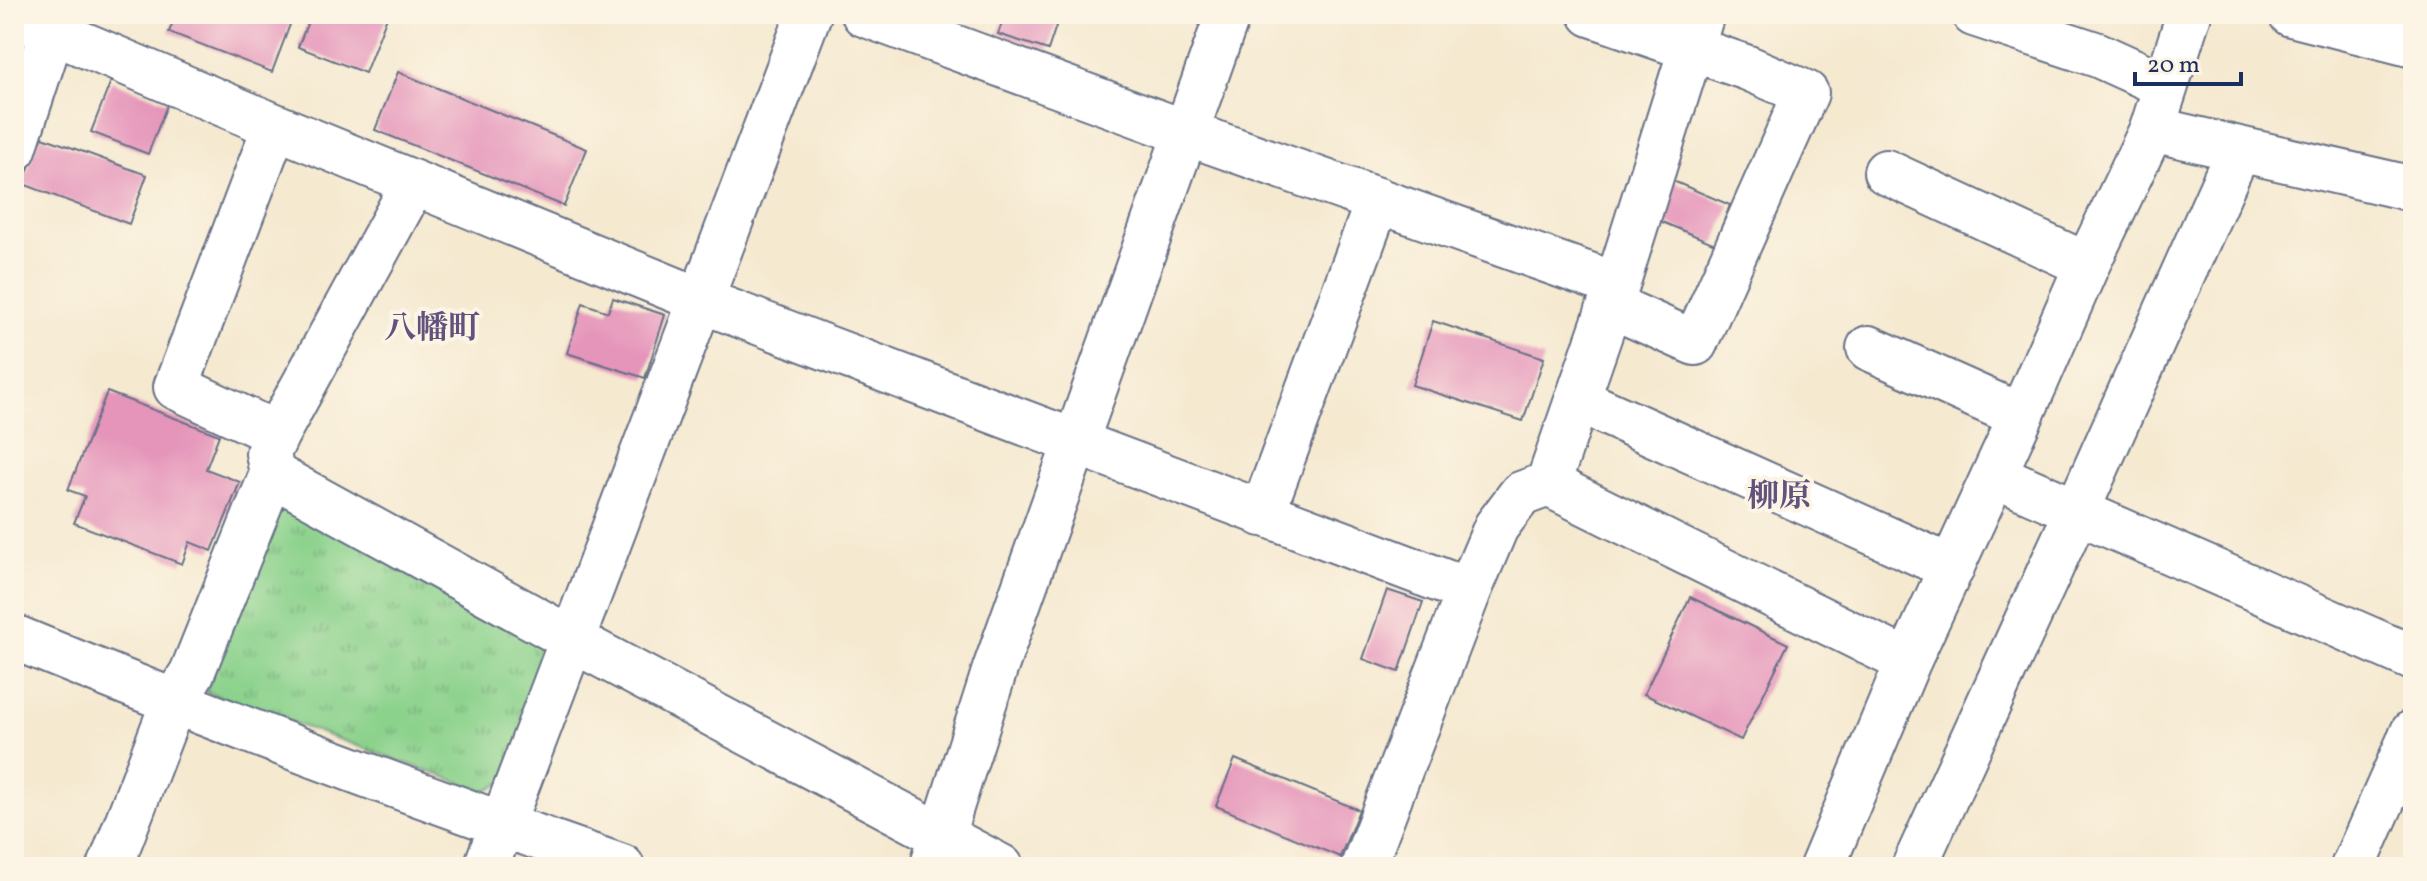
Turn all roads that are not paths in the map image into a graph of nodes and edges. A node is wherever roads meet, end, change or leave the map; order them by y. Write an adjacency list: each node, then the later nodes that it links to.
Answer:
1 (809, 14): 23 (street)
2 (864, 14): 14 (street)
3 (1228, 14): 14 (street)
4 (1591, 14): 9 (street)
5 (1974, 14): 11 (street)
6 (2189, 14): 11 (street)
7 (2291, 14): 10 (street)
8 (42, 20): 12 (street); 15 (street)
9 (1697, 31): 22 (street); 22 (street)
10 (2413, 45)
11 (2166, 86): 13 (street)
12 (275, 126): 18 (street); 28 (street)
13 (2152, 129): 16 (street); 21 (street)
14 (1187, 133): 20 (street); 27 (street)
15 (14, 149)
16 (2239, 149): 19 (street); 31 (street)
17 (1886, 172): 21 (street)
18 (414, 183): 23 (street); 28 (street)
19 (2413, 189)
20 (1378, 200): 22 (street); 32 (street)
21 (2087, 265): 26 (street)
22 (1613, 295): 25 (street)
23 (700, 300): 27 (street); 36 (street)
24 (1869, 348): 26 (street)
25 (1578, 400): 30 (street); 33 (street)
26 (2021, 416): 29 (street)
27 (1077, 443): 32 (street); 42 (street)
28 (275, 454): 36 (street); 39 (street)
29 (1994, 475): 31 (street); 33 (street)
30 (1548, 484): 34 (street); 38 (street)
31 (2077, 511): 37 (street); 49 (street)
32 (1262, 514): 34 (street)
33 (1952, 568): 38 (street)
34 (1469, 591): 47 (street)
35 (14, 637): 39 (street)
36 (573, 640): 41 (street); 42 (street)
37 (2413, 658)
38 (1908, 662): 48 (street)
39 (173, 703): 41 (street); 43 (street)
40 (2413, 732): 50 (street)
41 (502, 825): 44 (street); 45 (street)
42 (938, 852): 46 (street)
43 (110, 867)
44 (486, 867)
45 (622, 867)
46 (1001, 867)
47 (1363, 867)
48 (1822, 867)
49 (1914, 867)
50 (2353, 867)

